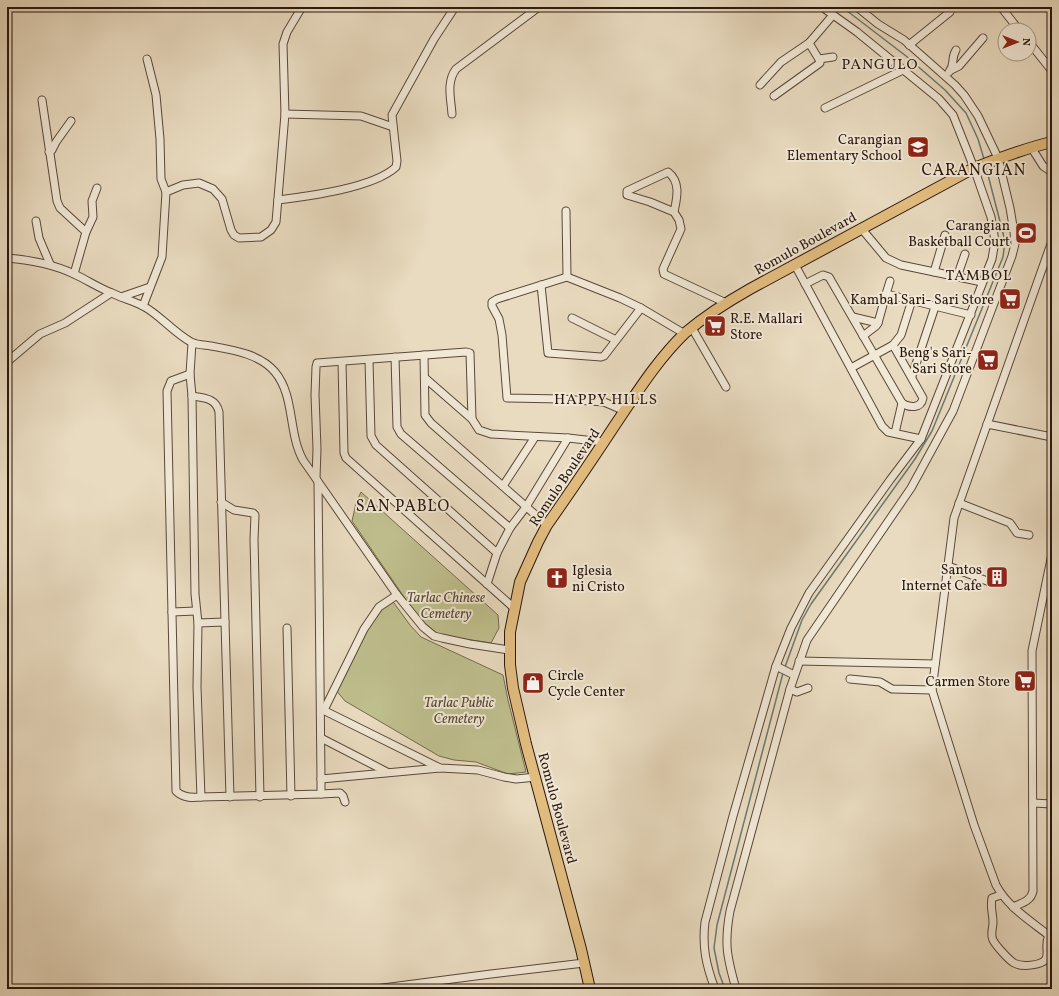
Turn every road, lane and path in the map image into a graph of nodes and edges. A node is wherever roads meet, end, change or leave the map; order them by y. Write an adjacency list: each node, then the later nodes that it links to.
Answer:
1 (302, 7): 26 (street)
2 (455, 7): 29 (street)
3 (539, 7): 27 (street)
4 (822, 7): 8 (street)
5 (857, 7): 12 (street)
6 (1001, 7): 9 (street)
7 (950, 12): 12 (street)
8 (833, 15): 11 (street); 18 (street)
9 (1013, 22)
10 (983, 38): 19 (street)
11 (809, 43): 17 (street); 22 (street)
12 (909, 45): 21 (street)
13 (956, 50): 19 (street)
14 (1037, 52): 20 (street)
15 (833, 57): 17 (street)
16 (147, 59): 37 (street)
17 (819, 59): 23 (street)
18 (903, 70): 25 (street); 34 (street)
19 (951, 70): 21 (street)
20 (1052, 70)
21 (946, 77): 33 (street)
22 (760, 85)
23 (774, 96)
24 (42, 100): 32 (street)
25 (825, 108)
26 (286, 114): 29 (street); 38 (street)
27 (452, 114)
28 (70, 121): 32 (street)
29 (393, 127): 38 (street)
30 (1052, 142): 31 (highway, Romulo Boulevard)
31 (1031, 147): 33 (highway, Romulo Boulevard); 35 (street)
32 (50, 152): 43 (street)
33 (998, 158): 34 (highway, Romulo Boulevard); 119 (street)
34 (974, 168): 42 (highway, Romulo Boulevard); 55 (street)
35 (1052, 172)
36 (97, 188): 43 (street)
37 (166, 192): 38 (street); 58 (street)
38 (278, 200)
39 (566, 211): 52 (street)
40 (674, 212): 40 (street); 63 (street)
41 (36, 221): 48 (street)
42 (861, 228): 49 (highway, Romulo Boulevard); 50 (street)
43 (86, 232): 51 (street)
44 (945, 236): 50 (street)
45 (1052, 240): 91 (street)
46 (965, 254): 53 (street)
47 (7, 258): 48 (street)
48 (50, 264): 51 (street)
49 (795, 265): 56 (street); 63 (highway, Romulo Boulevard)
50 (934, 272): 53 (street)
51 (74, 274): 59 (street)
52 (567, 277): 57 (street); 66 (street)
53 (956, 277): 55 (street)
54 (890, 281): 60 (street)
55 (982, 282): 67 (street)
56 (806, 284): 68 (street); 82 (street)
57 (540, 285): 73 (street); 89 (street)
58 (150, 287): 61 (street); 64 (street)
59 (111, 293): 61 (street); 80 (street)
60 (886, 294): 62 (street); 70 (street)
61 (121, 297): 64 (street)
62 (912, 300): 65 (street); 75 (street)
63 (726, 303): 71 (highway, Romulo Boulevard)
64 (143, 306): 74 (street)
65 (935, 307): 67 (street); 84 (street)
66 (641, 308): 71 (street); 73 (street)
67 (971, 315): 96 (street)
68 (853, 317): 70 (street); 72 (street)
69 (572, 318): 73 (street)
70 (878, 324): 72 (street)
71 (688, 331): 86 (street); 89 (highway, Romulo Boulevard)
72 (863, 336): 77 (street)
73 (616, 340)
74 (192, 343): 83 (street); 98 (street)
75 (893, 345): 77 (street); 84 (street)
76 (424, 356): 78 (street); 85 (street); 90 (street)
77 (874, 356): 82 (street); 88 (street)
78 (395, 357): 79 (street); 104 (street)
79 (369, 360): 81 (street); 106 (street)
80 (7, 362)
81 (342, 362): 98 (street); 110 (street)
82 (851, 368): 92 (street)
83 (190, 374): 87 (street); 114 (street)
84 (912, 376): 88 (street)
85 (425, 378): 90 (street); 99 (street)
86 (726, 387)
87 (192, 396): 100 (street); 113 (street)
88 (902, 403): 92 (street)
89 (625, 411): 97 (highway, Romulo Boulevard)
90 (472, 419): 93 (street)
91 (987, 424): 94 (street); 101 (street)
92 (895, 433): 96 (street)
93 (535, 437): 95 (street); 99 (street)
94 (1052, 437)
95 (568, 438): 97 (street); 102 (street)
96 (922, 439): 121 (street)
97 (604, 442): 103 (highway, Romulo Boulevard)
98 (317, 480): 111 (street); 127 (street)
99 (503, 486): 102 (street)
100 (221, 502): 115 (street); 134 (street)
101 (959, 503): 105 (street); 108 (street)
102 (526, 507): 103 (street); 104 (street)
103 (548, 525): 112 (highway, Romulo Boulevard)
104 (510, 528): 106 (street)
105 (1029, 535)
106 (497, 553): 110 (street)
107 (1052, 554): 139 (street)
108 (948, 566): 109 (street); 120 (street)
109 (987, 581)
110 (487, 584): 112 (street)
111 (397, 595): 118 (street); 127 (street)
112 (514, 608): 118 (highway, Romulo Boulevard)
113 (196, 611): 114 (street); 116 (street)
114 (172, 612): 136 (street)
115 (225, 622): 116 (street); 137 (street)
116 (198, 623): 136 (street)
117 (287, 628): 135 (street)
118 (509, 650): 131 (highway, Romulo Boulevard)
119 (799, 660): 120 (street); 122 (street)
120 (935, 664): 126 (street)
121 (776, 666): 122 (street); 148 (street)
122 (794, 676): 125 (street)
123 (850, 679): 126 (street)
124 (808, 688): 125 (street)
125 (790, 689): 149 (street)
126 (932, 690): 141 (street)
127 (322, 710): 128 (street); 129 (street)
128 (321, 738): 130 (street); 132 (street)
129 (440, 768): 130 (street); 131 (street)
130 (387, 772): 132 (street)
131 (536, 777): 145 (highway, Romulo Boulevard)
132 (321, 779): 133 (street)
133 (321, 794): 135 (street); 138 (street)
134 (260, 796): 135 (street); 137 (street)
135 (291, 796)
136 (201, 797): 137 (street)
137 (230, 797)
138 (345, 802)
139 (1033, 803): 140 (street); 142 (street)
140 (1052, 804)
141 (1001, 894): 142 (street); 143 (street)
142 (1013, 907): 143 (street)
143 (1049, 935): 144 (street)
144 (1052, 948)
145 (584, 964): 146 (street); 147 (highway, Romulo Boulevard)
146 (375, 989)
147 (590, 989)
148 (715, 989)
149 (736, 989)

